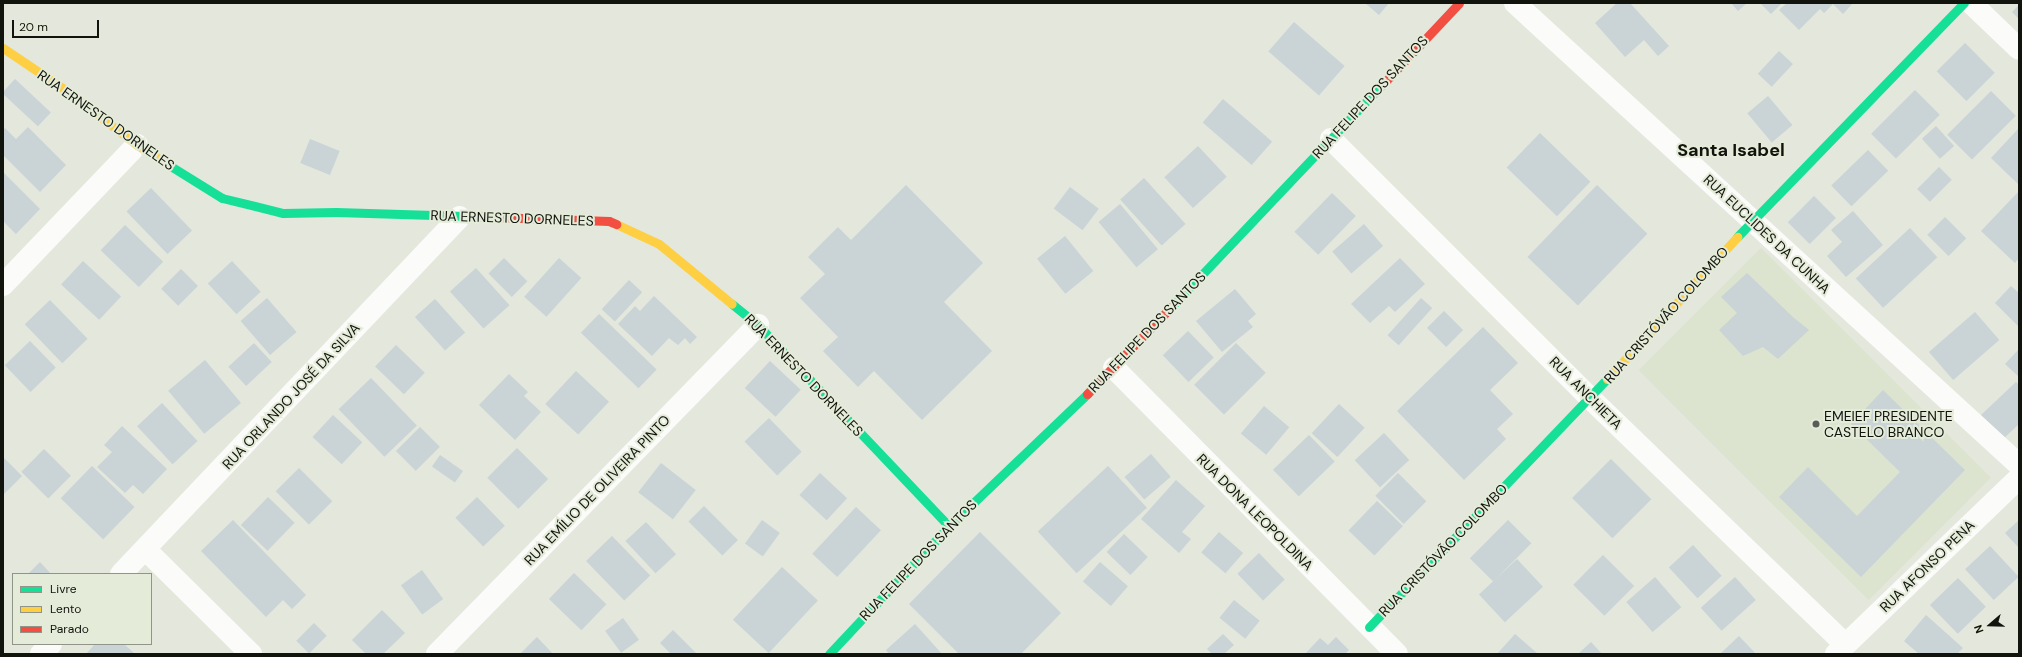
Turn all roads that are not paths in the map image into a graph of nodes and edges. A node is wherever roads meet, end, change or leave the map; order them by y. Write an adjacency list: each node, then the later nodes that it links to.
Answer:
1 (1459, 3): 7 (street, RUA FELIPE DOS SANTOS)
2 (1515, 3): 10 (street, RUA EUCLIDES DA CUNHA)
3 (1964, 3): 10 (street, RUA CRISTÓVÃO COLOMBO)
4 (1971, 3): 6 (street)
5 (3, 48): 8 (street, RUA ERNESTO DORNELES)
6 (2019, 49)
7 (1331, 139): 13 (street, RUA FELIPE DOS SANTOS); 14 (street, RUA ANCHIETA)
8 (137, 145): 9 (street, RUA ERNESTO DORNELES); 11 (street)
9 (460, 217): 12 (street, RUA ERNESTO DORNELES); 18 (street, RUA ORLANDO JOSÉ DA SILVA)
10 (1752, 220): 14 (street, RUA CRISTÓVÃO COLOMBO); 15 (street, RUA EUCLIDES DA CUNHA)
11 (3, 285)
12 (758, 325): 17 (street, RUA ERNESTO DORNELES); 25 (street, RUA EMÍLIO DE OLIVEIRA PINTO)
13 (1114, 368): 17 (street, RUA FELIPE DOS SANTOS); 20 (street, RUA DONA LEOPOLDINA)
14 (1590, 398): 20 (street, RUA CRISTÓVÃO COLOMBO); 22 (street, RUA ANCHIETA)
15 (2019, 465)
16 (2019, 478): 22 (street, RUA AFONSO PENA)
17 (948, 526): 26 (street, RUA FELIPE DOS SANTOS)
18 (146, 550): 19 (street, RUA ORLANDO JOSÉ DA SILVA); 24 (street)
19 (122, 573)
20 (1369, 627): 27 (street, RUA DONA LEOPOLDINA)
21 (50, 645): 23 (street)
22 (1841, 649)
23 (41, 654)
24 (250, 654)
25 (437, 654)
26 (829, 654)
27 (1397, 654)

